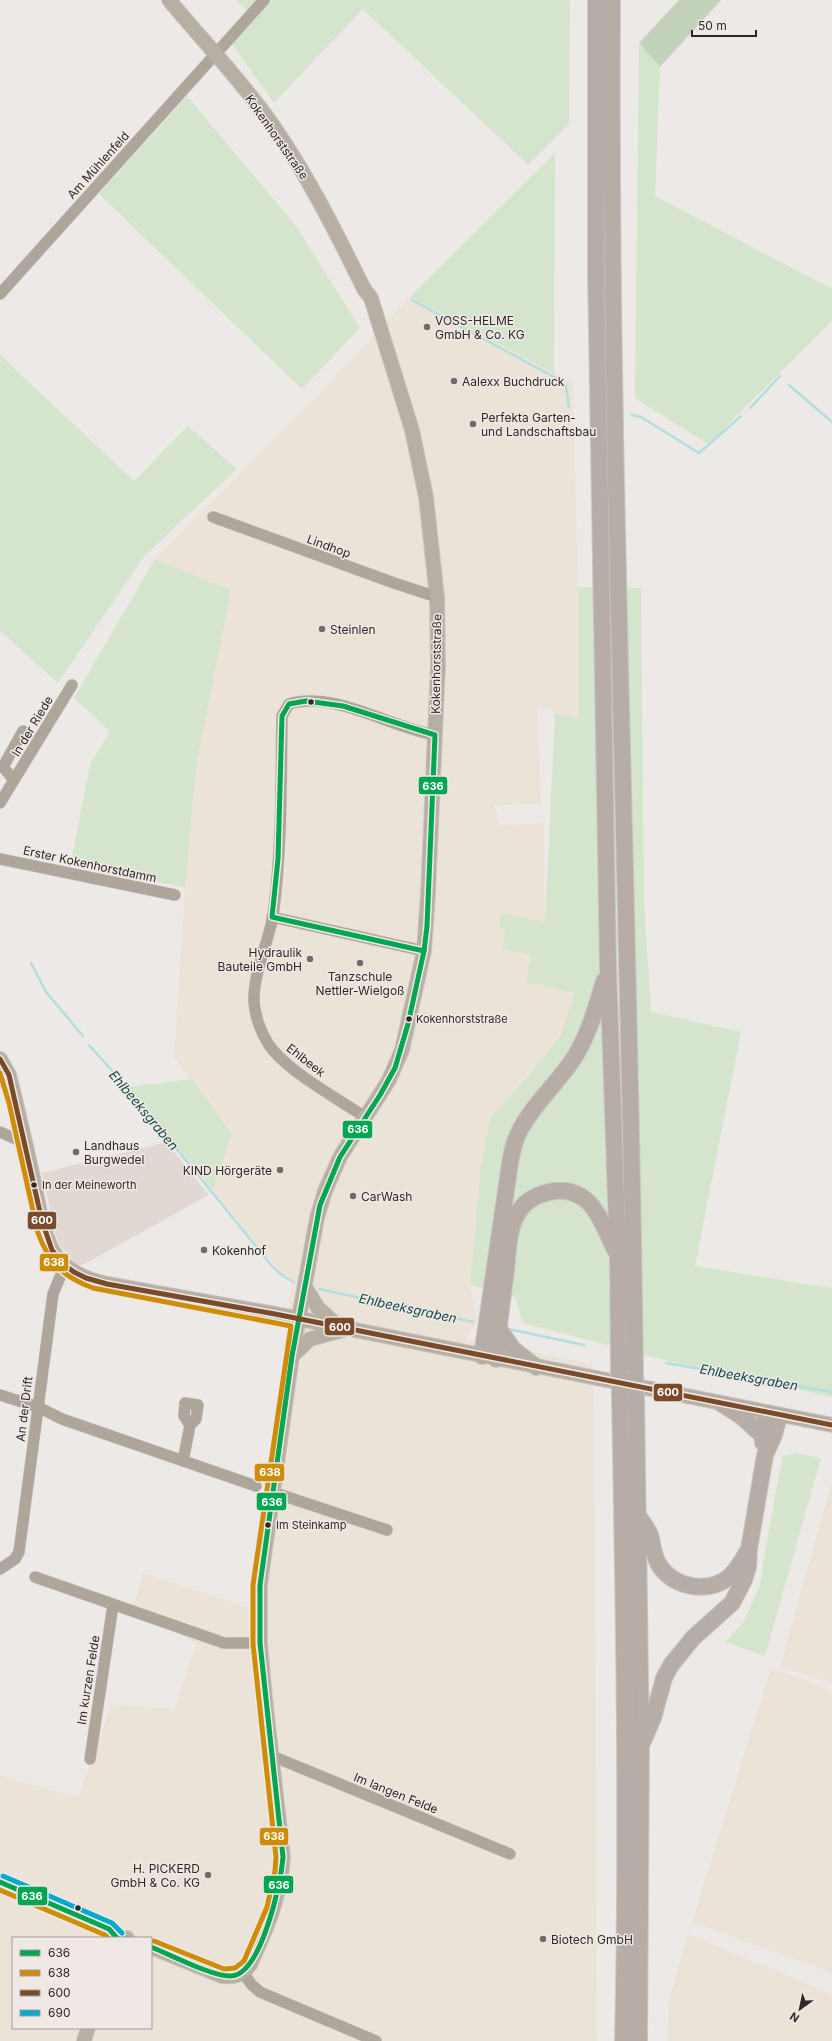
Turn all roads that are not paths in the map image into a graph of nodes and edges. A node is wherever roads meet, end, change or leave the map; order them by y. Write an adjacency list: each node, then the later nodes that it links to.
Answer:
1 (169, 0): 5 (main road, Kokenhorststraße)
2 (264, 0): 5 (street, Am Mühlenfeld)
3 (596, 0): 19 (highway)
4 (612, 0): 44 (highway, bridge)
5 (214, 53): 6 (street, Am Mühlenfeld); 8 (main road, Kokenhorststraße)
6 (0, 294)
7 (213, 517): 8 (street, Lindhop)
8 (437, 597): 11 (main road, Kokenhorststraße)
9 (72, 685): 13 (street, In der Riede)
10 (23, 731): 12 (street, In der Riede)
11 (435, 735): 17 (street, Ehlbeek); 18 (main road, Kokenhorststraße)
12 (1, 766): 13 (street, In der Riede)
13 (14, 780): 14 (street, In der Riede)
14 (0, 803)
15 (0, 859): 16 (street, Erster Kokenhorstdamm)
16 (175, 895)
17 (272, 917): 18 (street); 21 (street, Ehlbeek)
18 (424, 951): 21 (main road, Kokenhorststraße)
19 (608, 968): 24 (highway); 31 (highway)
20 (0, 1059): 23 (main road)
21 (365, 1117): 26 (main road, Kokenhorststraße)
22 (0, 1132): 23 (street)
23 (25, 1143): 25 (main road)
24 (618, 1255): 29 (highway); 62 (highway, bridge)
25 (65, 1265): 27 (main road); 35 (street, An der Drift)
26 (305, 1287): 27 (main road, Kokenhorststraße); 28 (main road)
27 (299, 1320): 28 (main road); 30 (main road, Kokenhorststraße)
28 (343, 1328): 30 (main road); 31 (main road)
29 (498, 1329): 31 (highway); 32 (highway)
30 (292, 1356): 43 (main road, Kokenhorststraße)
31 (489, 1357): 32 (main road)
32 (536, 1367): 34 (main road)
33 (0, 1395): 35 (street)
34 (722, 1404): 36 (main road); 39 (highway)
35 (38, 1407): 41 (street); 47 (street, An der Drift)
36 (773, 1414): 38 (main road); 39 (highway); 40 (highway)
37 (190, 1425): 41 (street)
38 (832, 1425)
39 (762, 1435): 40 (highway)
40 (765, 1456): 46 (highway)
41 (183, 1461): 42 (street)
42 (256, 1486)
43 (272, 1492): 45 (street); 50 (main road, Kokenhorststraße)
44 (638, 1515): 46 (highway); 51 (highway)
45 (387, 1530)
46 (749, 1550): 51 (highway)
47 (0, 1569)
48 (35, 1577): 49 (street)
49 (113, 1605): 50 (street); 53 (street, Im kurzen Felde)
50 (260, 1643): 52 (main road, Kokenhorststraße)
51 (641, 1747): 63 (highway)
52 (272, 1756): 54 (street, Im langen Felde); 58 (main road, Kokenhorststraße)
53 (90, 1759)
54 (510, 1854)
55 (0, 1882): 56 (street)
56 (116, 1937)
57 (152, 1946): 58 (main road)
58 (243, 1973): 61 (street)
59 (88, 2029): 60 (main road)
60 (84, 2041)
61 (376, 2041)
62 (623, 2041)
63 (639, 2041)

